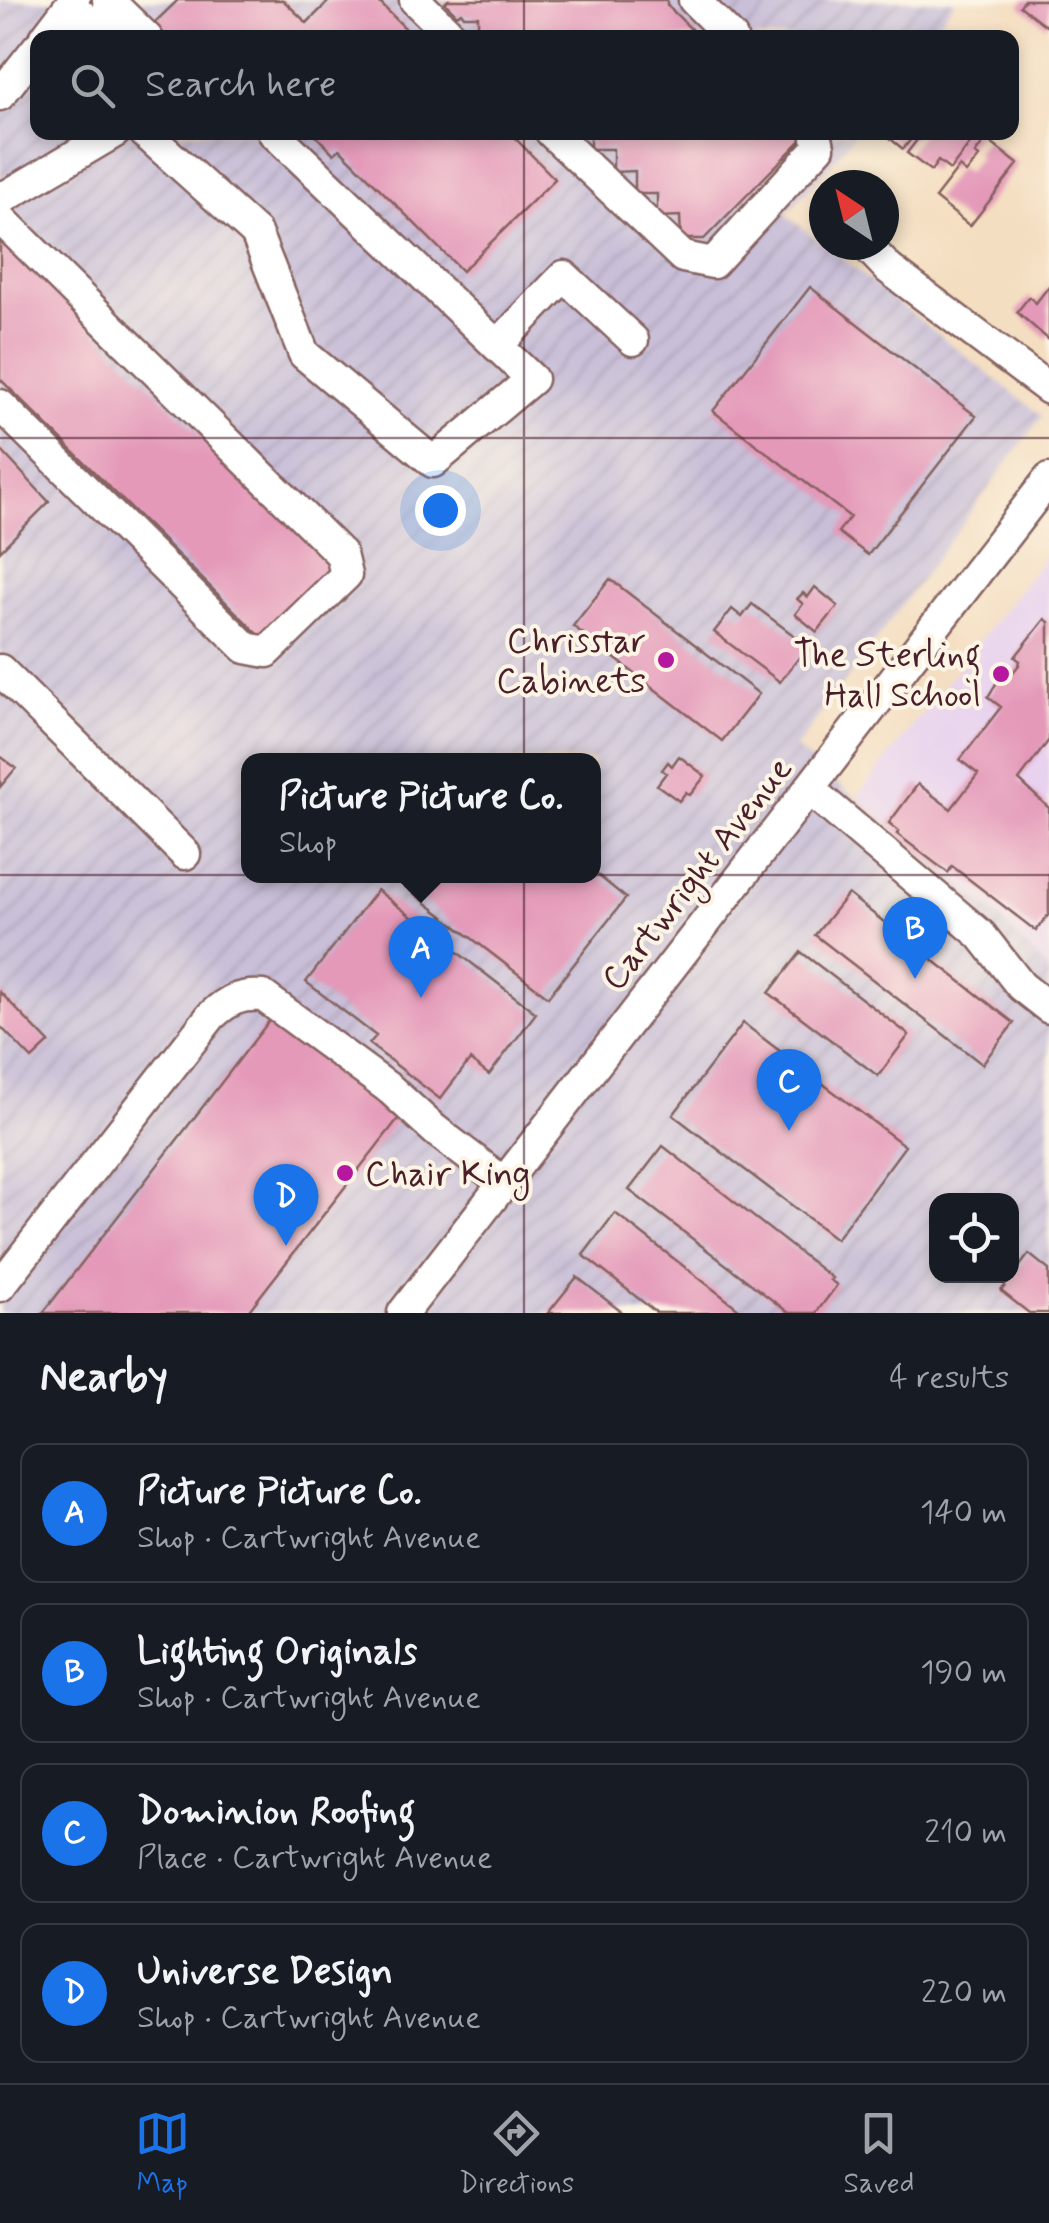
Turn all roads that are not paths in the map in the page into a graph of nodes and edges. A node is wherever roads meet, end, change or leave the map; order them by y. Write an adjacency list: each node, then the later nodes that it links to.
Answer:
1 (108, 0): 7 (street)
2 (415, 0): 8 (street)
3 (694, 0): 9 (street)
4 (72, 2): 5 (street); 6 (street)
5 (51, 30)
6 (100, 30)
7 (139, 30)
8 (446, 30)
9 (724, 30)
10 (30, 57): 11 (street)
11 (0, 95)
12 (102, 140): 17 (street)
13 (153, 140): 21 (street)
14 (280, 140): 21 (street)
15 (560, 140): 16 (street)
16 (818, 140)
17 (0, 196)
18 (0, 218): 23 (street)
19 (881, 260): 22 (street)
20 (634, 340): 21 (street)
21 (497, 346)
22 (1049, 389)
23 (0, 405)
24 (1049, 479): 26 (street, Cartwright Avenue)
25 (0, 670): 27 (street)
26 (809, 789): 28 (street); 29 (street, Cartwright Avenue)
27 (185, 854)
28 (1049, 1008)
29 (503, 1182): 30 (street); 31 (street, Cartwright Avenue)
30 (0, 1286)
31 (402, 1313)

